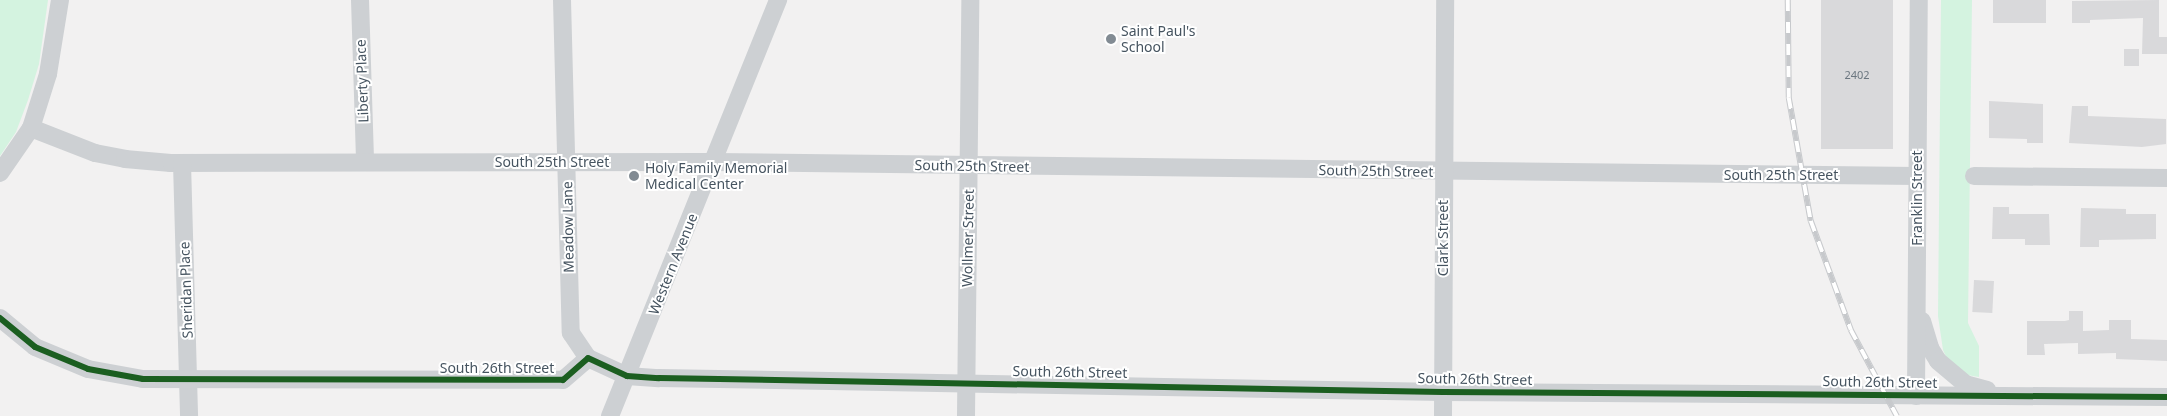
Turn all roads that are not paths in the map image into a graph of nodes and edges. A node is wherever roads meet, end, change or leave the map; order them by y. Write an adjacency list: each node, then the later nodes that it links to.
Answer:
1 (60, 0): 8 (street)
2 (360, 0): 9 (street, Liberty Place)
3 (562, 0): 10 (street, Meadow Lane)
4 (778, 0): 11 (street, Western Avenue)
5 (970, 0): 13 (street, Wollmer Street)
6 (1445, 0): 14 (street, Clark Street)
7 (1919, 0): 16 (street, Franklin Street)
8 (31, 128): 12 (street, South 25th Street); 15 (street)
9 (365, 162): 10 (street, South 25th Street); 12 (street, South 25th Street)
10 (567, 162): 11 (street, South 25th Street); 21 (street, Meadow Lane)
11 (714, 162): 13 (street, South 25th Street); 22 (street, Western Avenue)
12 (182, 163): 23 (street, Sheridan Place)
13 (969, 166): 14 (street, South 25th Street); 24 (street, Wollmer Street)
14 (1443, 172): 16 (street, South 25th Street); 25 (street, Clark Street)
15 (0, 173)
16 (1917, 176): 19 (street, Franklin Street)
17 (1974, 176): 18 (street)
18 (2167, 178)
19 (1917, 288): 26 (street, Franklin Street); 27 (street)
20 (0, 318): 23 (street, South 26th Street)
21 (588, 358): 22 (street, South 26th Street); 23 (street, South 26th Street)
22 (627, 376): 24 (street, South 26th Street); 30 (street, Western Avenue)
23 (189, 380): 29 (street, Sheridan Place)
24 (966, 382): 25 (street, South 26th Street); 31 (street, Wollmer Street)
25 (1443, 392): 26 (street, South 26th Street); 32 (street, Clark Street)
26 (1916, 396): 27 (street, South 26th Street)
27 (2027, 396): 28 (street, South 26th Street)
28 (2167, 398)
29 (189, 416)
30 (610, 416)
31 (966, 416)
32 (1443, 416)

